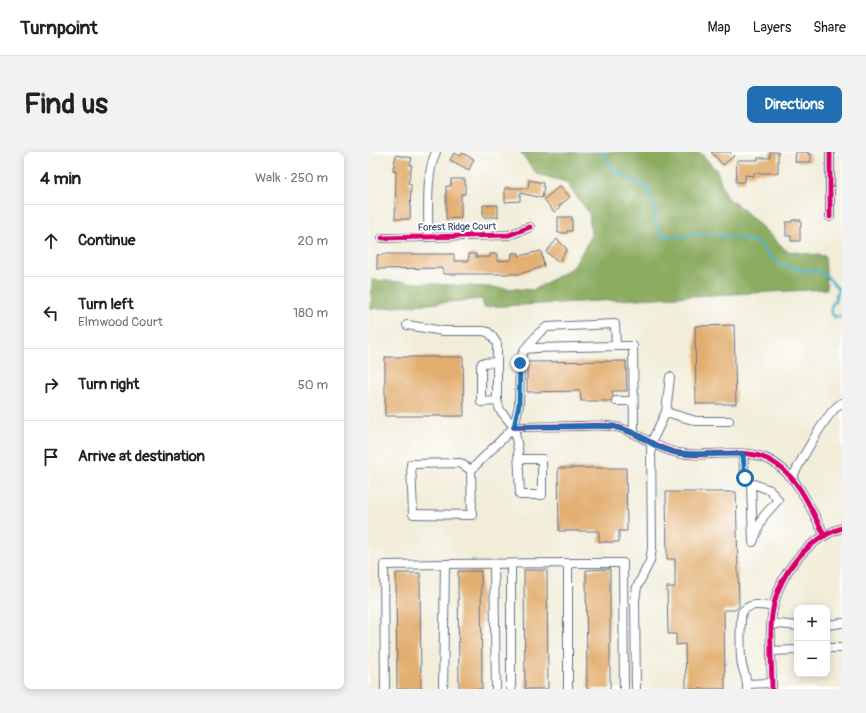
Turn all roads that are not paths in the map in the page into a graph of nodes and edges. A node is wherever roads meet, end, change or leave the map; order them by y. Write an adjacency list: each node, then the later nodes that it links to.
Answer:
1 (436, 152): 5 (street)
2 (830, 152): 3 (street)
3 (830, 217)
4 (530, 227): 5 (street, Forest Ridge Court)
5 (428, 237): 6 (street, Forest Ridge Court)
6 (382, 238)
7 (407, 325): 10 (street)
8 (616, 346): 9 (street); 9 (street); 14 (street)
9 (525, 349): 18 (street)
10 (497, 362): 12 (street); 12 (street)
11 (670, 377): 16 (street)
12 (498, 401): 18 (street)
13 (616, 401): 14 (street)
14 (633, 401): 19 (street)
15 (842, 403): 24 (street)
16 (666, 412): 17 (street); 20 (street)
17 (729, 420)
18 (514, 427): 19 (street); 22 (street); 23 (street)
19 (634, 433): 20 (street)
20 (651, 443): 21 (street); 49 (street)
21 (743, 454): 24 (street); 25 (street)
22 (519, 459): 22 (street)
23 (471, 470): 23 (street)
24 (792, 478): 27 (street)
25 (751, 483): 25 (street)
26 (842, 528): 27 (street)
27 (825, 536): 32 (street)
28 (568, 563): 31 (street); 47 (street); 48 (street)
29 (445, 564): 30 (street); 43 (street); 44 (street)
30 (494, 564): 31 (street); 45 (street)
31 (511, 564): 46 (street)
32 (774, 607): 33 (street); 41 (street)
33 (771, 623): 36 (street); 40 (street)
34 (842, 623): 35 (street)
35 (830, 625)
36 (794, 626)
37 (830, 648): 38 (street)
38 (842, 648)
39 (794, 650): 40 (street)
40 (771, 651): 42 (street)
41 (747, 686): 42 (street)
42 (772, 686)
43 (385, 689)
44 (443, 689)
45 (496, 689)
46 (512, 689)
47 (568, 689)
48 (624, 689)
49 (636, 689)

